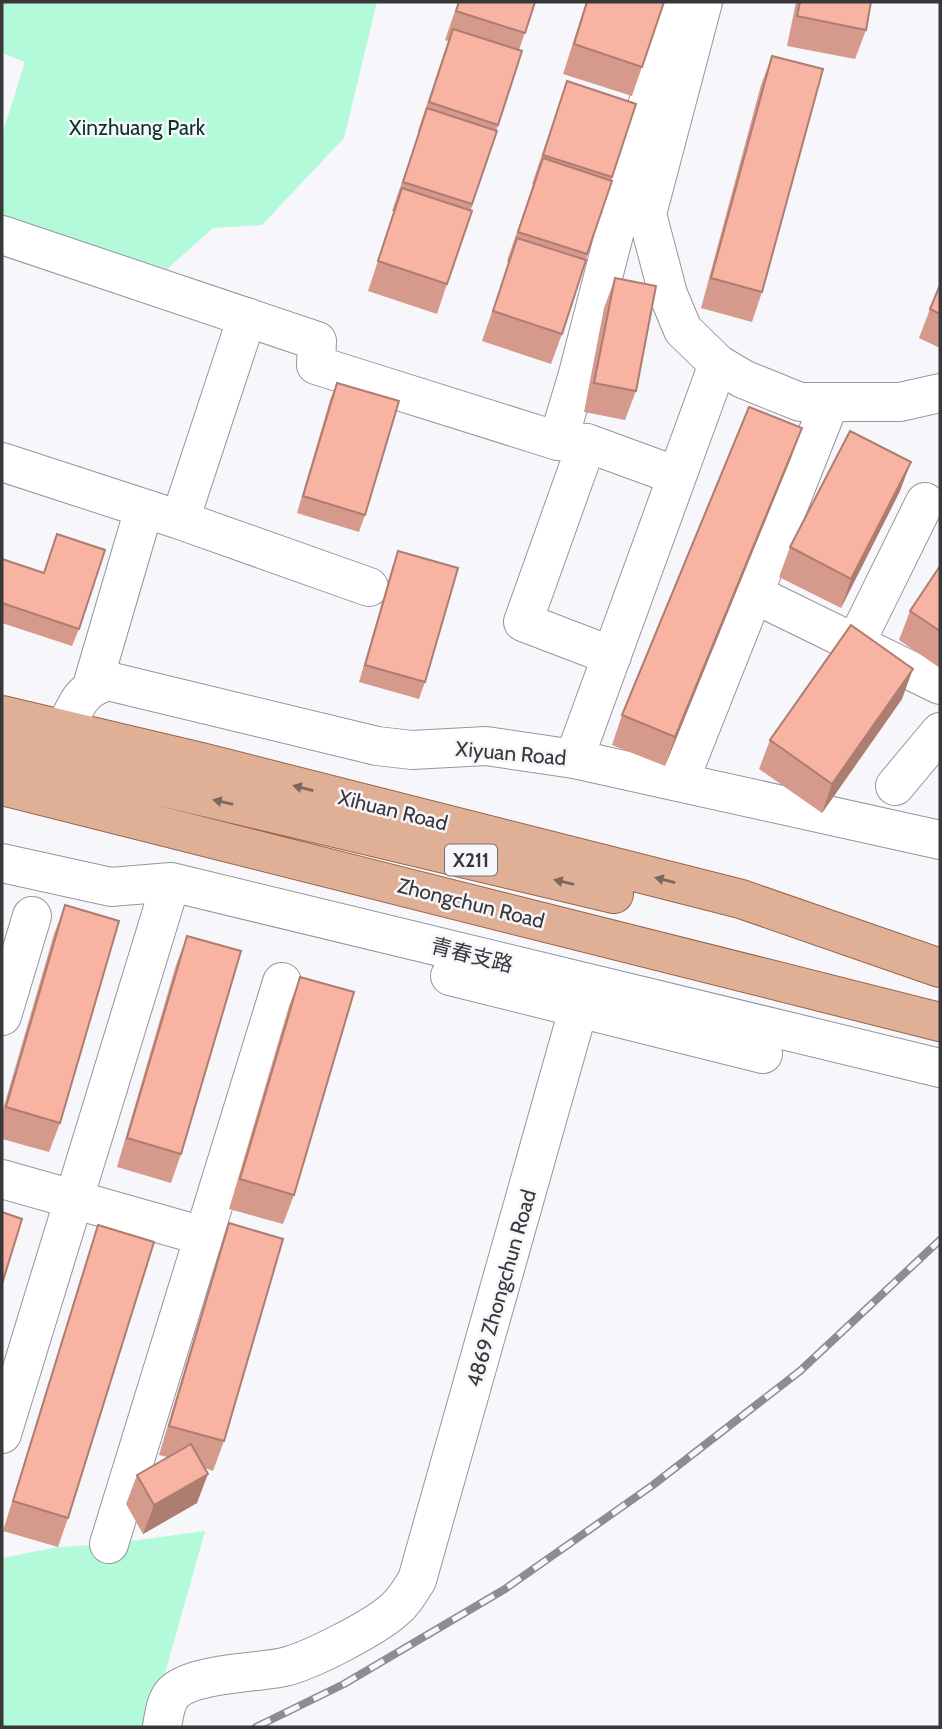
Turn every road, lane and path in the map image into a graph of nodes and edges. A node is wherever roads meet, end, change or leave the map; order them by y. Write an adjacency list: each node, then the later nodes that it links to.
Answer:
1 (674, 2): 8 (street)
2 (703, 2): 5 (street)
3 (2, 234): 4 (street)
4 (247, 317): 8 (street); 13 (street)
5 (718, 364): 7 (street); 10 (street)
6 (940, 393): 7 (street)
7 (829, 404): 15 (street)
8 (573, 442): 10 (street); 17 (street)
9 (2, 462): 12 (street)
10 (677, 476): 17 (street)
11 (925, 502): 16 (street)
12 (144, 509): 13 (street); 19 (street)
13 (180, 520): 14 (street)
14 (369, 587)
15 (754, 594): 16 (street); 25 (street)
16 (855, 643): 18 (street)
17 (612, 656): 24 (street)
18 (940, 685)
19 (92, 686): 21 (street); 24 (street, Xiyuan Road)
20 (2, 715): 21 (main road, Xihuan Road)
21 (65, 729): 33 (main road, Xihuan Road, one-way to 21)
22 (940, 733): 27 (street)
23 (2, 749): 33 (main road, Zhongchun Road / X211, one-way to 23)
24 (574, 759): 25 (street, Xiyuan Road)
25 (679, 782): 29 (street, Xiyuan Road)
26 (2, 786): 37 (main road, Zhongchun Road / X211)
27 (895, 786)
28 (2, 811): 37 (main road)
29 (940, 840)
30 (2, 863): 31 (street, 青春支路)
31 (167, 893): 35 (street); 39 (street, 青春支路); 41 (street)
32 (32, 916): 36 (street)
33 (940, 969)
34 (282, 982): 42 (street)
35 (578, 1010): 38 (street); 45 (street, 4869 Zhongchun Road)
36 (2, 1016)
37 (934, 1020)
38 (763, 1054)
39 (940, 1068)
40 (2, 1179): 41 (street)
41 (73, 1199): 42 (street); 43 (street)
42 (204, 1236): 44 (street)
43 (2, 1430)
44 (109, 1544)
45 (162, 1727)

